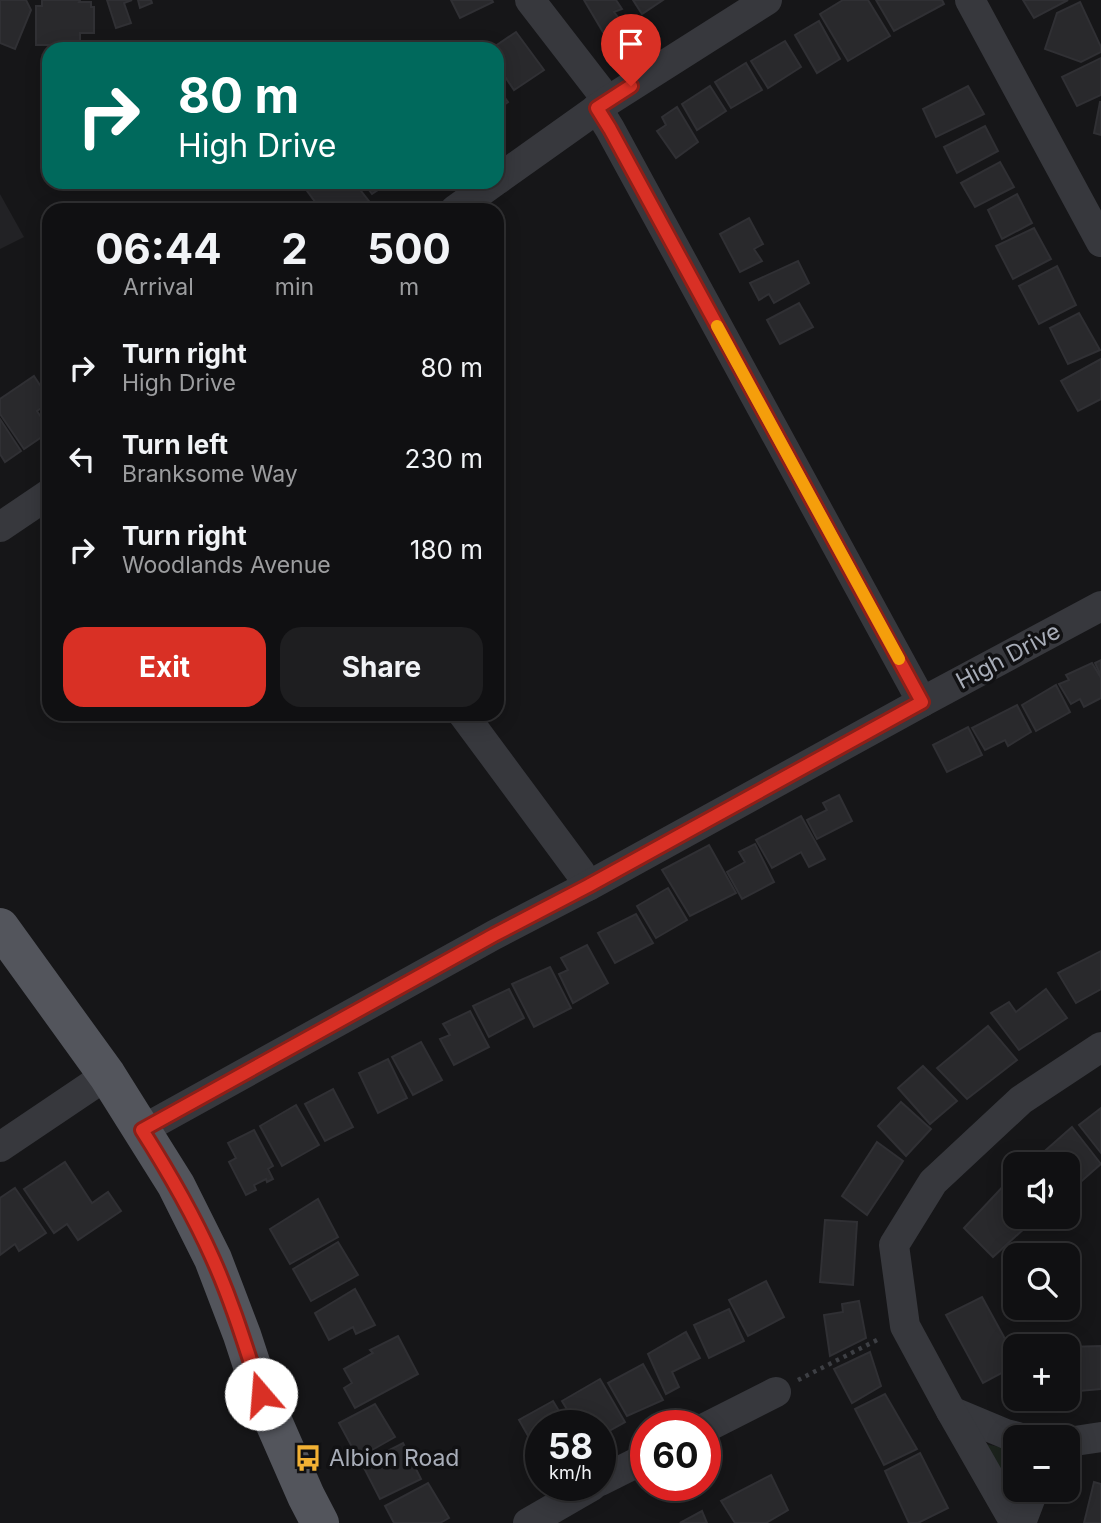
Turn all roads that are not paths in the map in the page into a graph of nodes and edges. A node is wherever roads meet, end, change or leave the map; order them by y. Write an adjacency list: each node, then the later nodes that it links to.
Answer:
1 (530, 0): 4 (street)
2 (767, 0): 4 (street)
3 (970, 0): 8 (street)
4 (603, 104): 5 (street); 12 (street)
5 (504, 175)
6 (485, 189): 7 (street)
7 (465, 203)
8 (1101, 243)
9 (42, 499): 10 (street)
10 (0, 527)
11 (1101, 606): 12 (street, High Drive)
12 (922, 702): 14 (street, High Drive)
13 (468, 721): 14 (street)
14 (588, 886): 18 (street, High Drive)
15 (0, 927): 17 (main road)
16 (1101, 1047): 21 (street)
17 (107, 1075): 18 (main road); 19 (street)
18 (142, 1130): 28 (main road)
19 (0, 1147)
20 (776, 1392): 22 (street)
21 (951, 1411): 23 (street); 30 (street)
22 (721, 1420)
23 (1003, 1433)
24 (1101, 1437): 25 (street)
25 (1080, 1440)
26 (566, 1501): 29 (street)
27 (1029, 1502): 31 (street)
28 (320, 1523)
29 (528, 1523)
30 (1015, 1523)
31 (1021, 1523)

